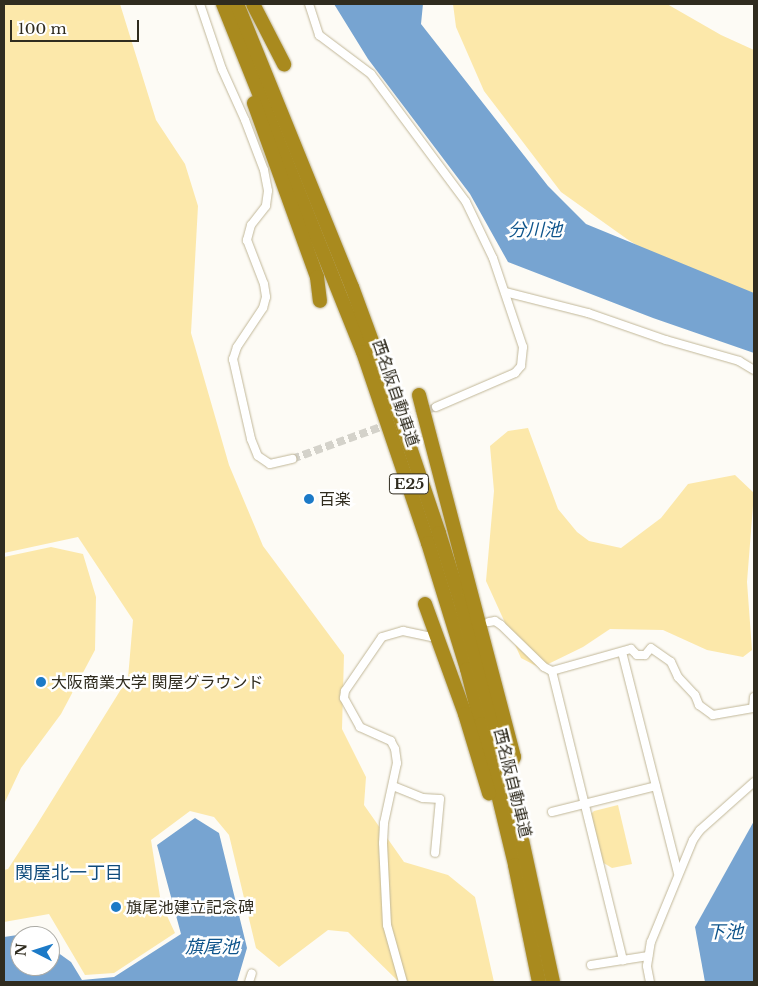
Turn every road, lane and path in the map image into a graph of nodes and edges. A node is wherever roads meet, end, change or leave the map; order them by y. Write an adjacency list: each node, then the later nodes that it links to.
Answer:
1 (200, 4): 13 (street)
2 (216, 4): 9 (highway)
3 (223, 4): 28 (highway, 西名阪自動車道 / E25)
4 (237, 4): 21 (highway, 西名阪自動車道 / E25)
5 (253, 4): 7 (highway)
6 (308, 4): 8 (street)
7 (284, 64)
8 (505, 292): 10 (street); 12 (street)
9 (320, 300)
10 (754, 370)
11 (419, 395): 21 (highway)
12 (436, 407)
13 (292, 459)
14 (425, 604): 28 (highway)
15 (489, 622): 18 (street)
16 (431, 637): 23 (street)
17 (622, 652): 18 (street); 20 (street); 24 (street)
18 (552, 671): 25 (street)
19 (754, 697): 20 (street)
20 (754, 708)
21 (507, 771): 37 (highway, 西名阪自動車道 / E25)
22 (754, 782): 29 (street)
23 (393, 786): 27 (street); 35 (street)
24 (656, 786): 25 (street); 29 (street)
25 (586, 802): 26 (street); 31 (street)
26 (552, 812)
27 (435, 853)
28 (515, 865): 36 (highway, 西名阪自動車道 / E25)
29 (678, 873): 30 (street)
30 (648, 956): 31 (street); 38 (street)
31 (623, 960): 32 (street)
32 (591, 965)
33 (252, 974): 34 (street)
34 (250, 982)
35 (403, 982)
36 (539, 982)
37 (553, 982)
38 (650, 982)

